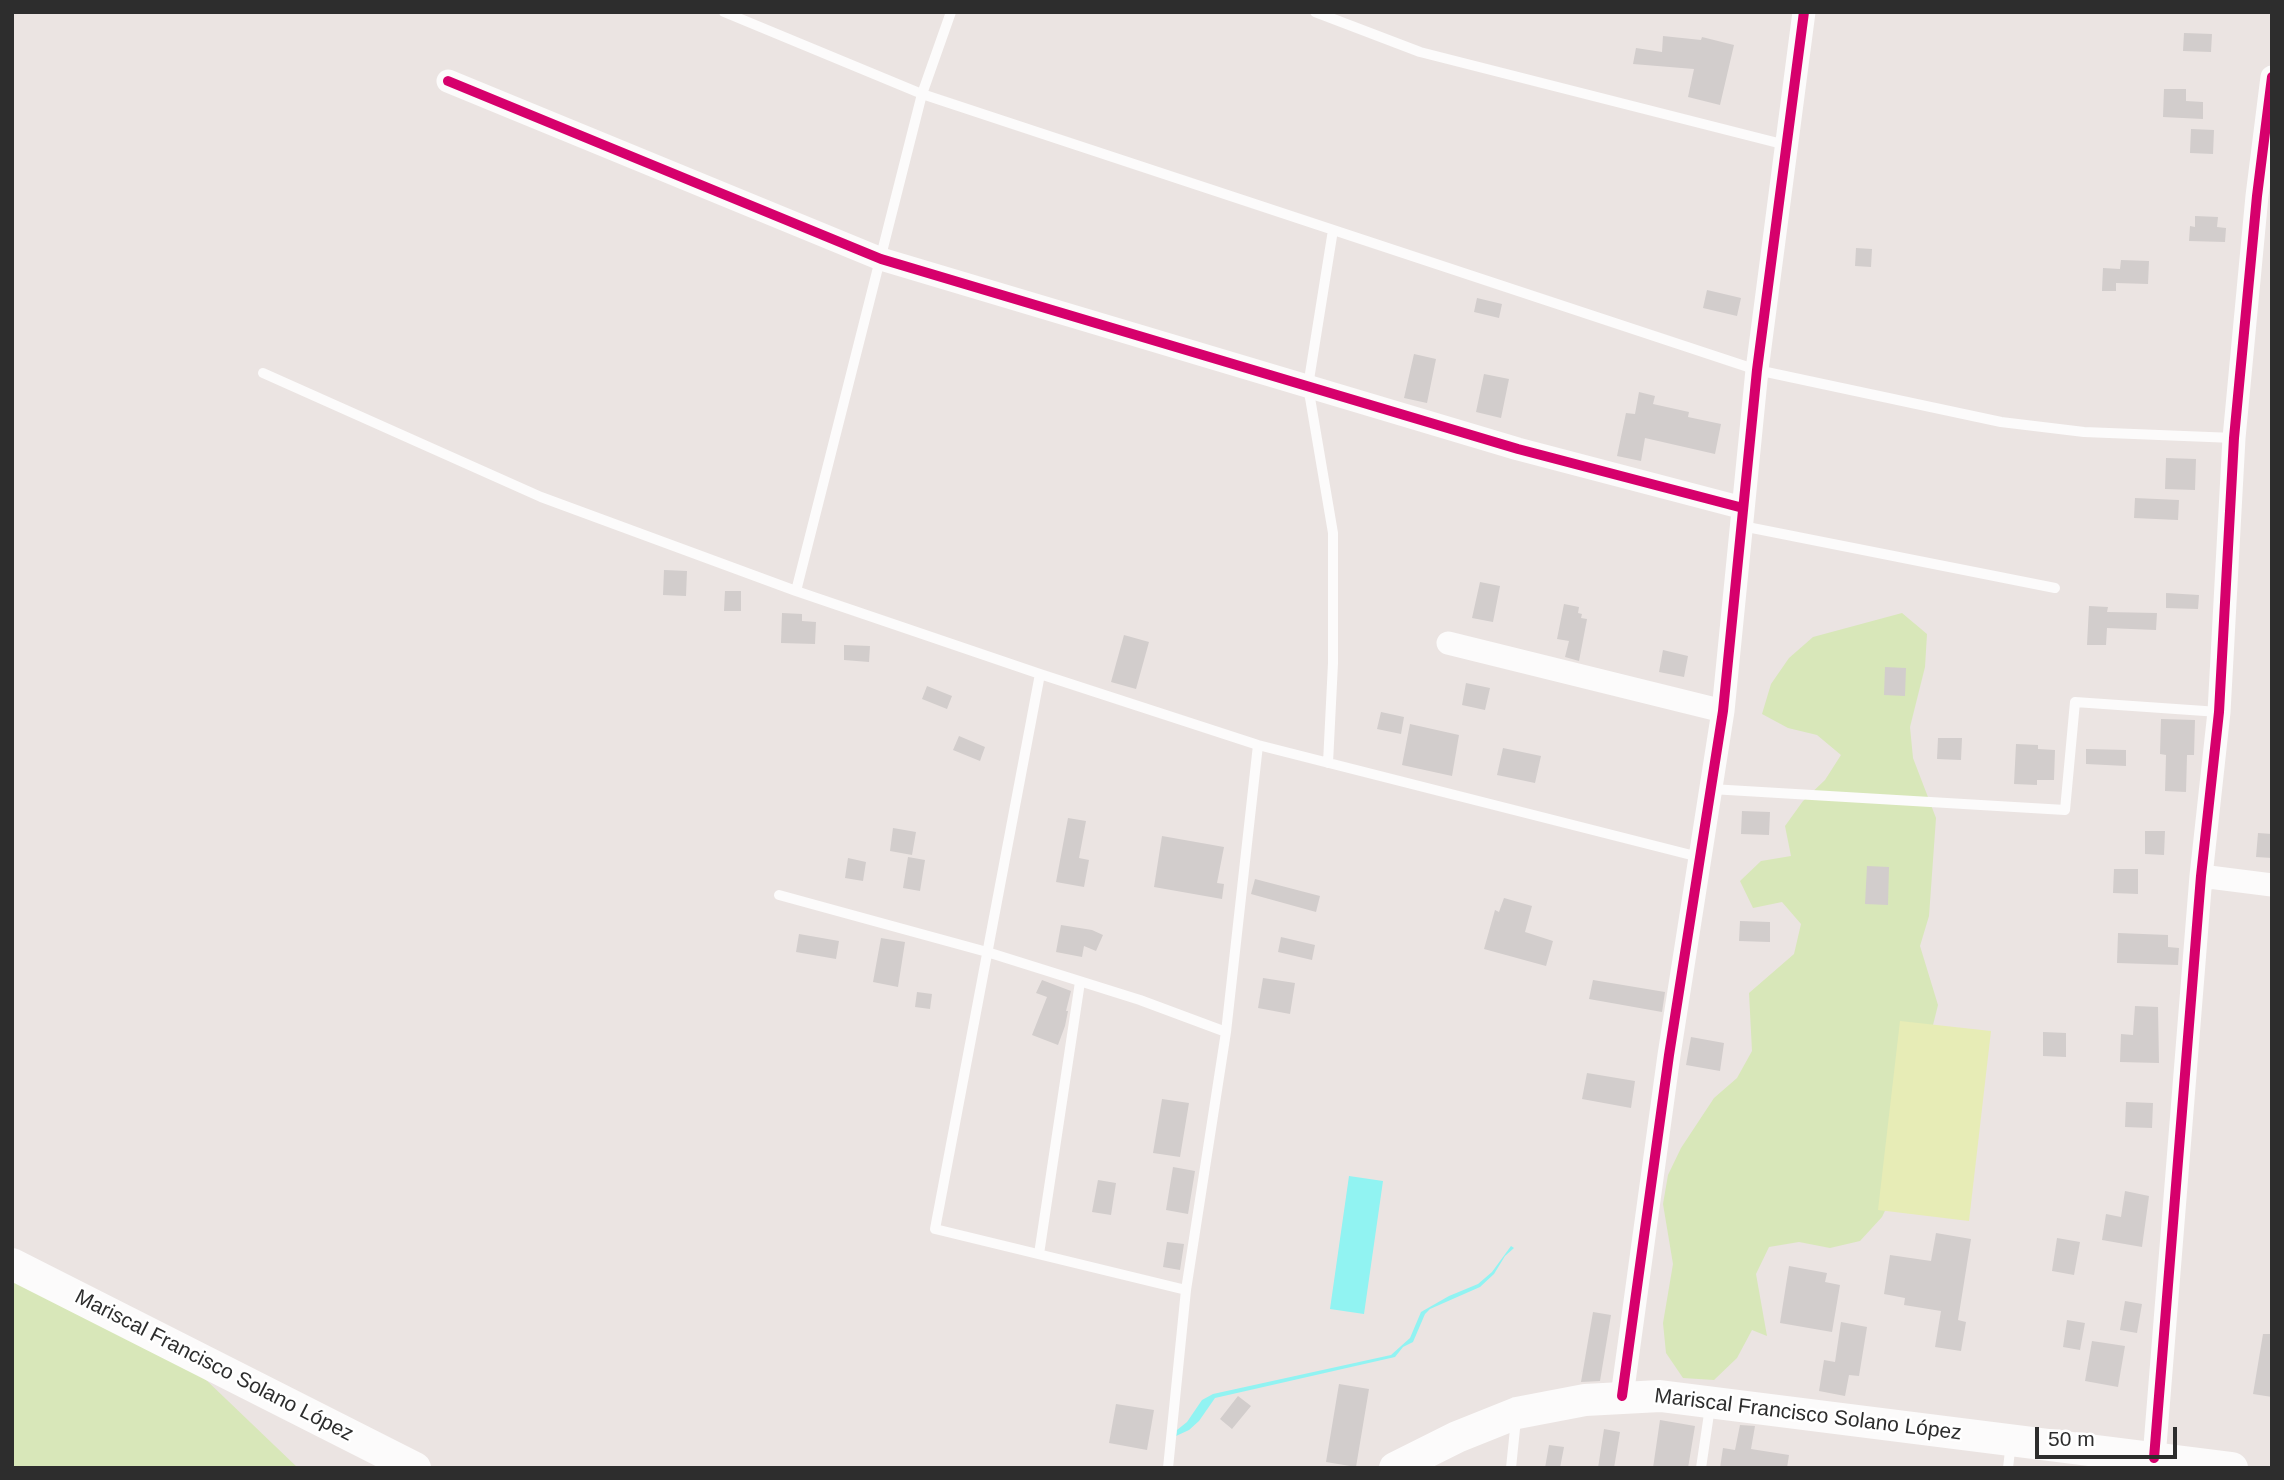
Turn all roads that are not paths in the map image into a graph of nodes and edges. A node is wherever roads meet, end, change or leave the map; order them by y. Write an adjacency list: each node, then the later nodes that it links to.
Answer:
1 (724, 12): 7 (lane)
2 (951, 12): 7 (lane)
3 (1315, 12): 8 (lane)
4 (1804, 12): 8 (street)
5 (2272, 77): 9 (street)
6 (448, 81): 11 (street)
7 (922, 94): 10 (lane); 11 (lane)
8 (1786, 145): 12 (street)
9 (2264, 197): 15 (street)
10 (1333, 230): 12 (lane); 14 (lane)
11 (881, 259): 14 (street); 18 (lane)
12 (1757, 370): 15 (lane); 16 (street)
13 (263, 373): 18 (lane)
14 (1308, 386): 16 (street); 24 (lane)
15 (2234, 438): 22 (street)
16 (1742, 517): 17 (lane); 21 (street)
17 (2055, 588)
18 (796, 591): 20 (lane)
19 (1448, 643): 21 (street)
20 (1040, 674): 23 (lane); 30 (lane)
21 (1723, 711): 25 (street)
22 (2219, 712): 25 (lane); 27 (street)
23 (1258, 745): 24 (lane); 32 (lane)
24 (1328, 763): 26 (lane)
25 (1711, 789): 26 (street)
26 (1699, 857): 36 (street)
27 (2201, 876): 28 (street); 40 (street)
28 (2272, 885)
29 (779, 895): 30 (lane)
30 (986, 952): 31 (lane); 33 (lane)
31 (1080, 982): 32 (lane); 33 (lane)
32 (1226, 1032): 35 (lane)
33 (1039, 1254): 35 (lane)
34 (12, 1264): 41 (main road, Mariscal Francisco Solano López)
35 (1186, 1290): 42 (lane)
36 (1622, 1396): 37 (main road, Mariscal Francisco Solano López); 38 (main road, Mariscal Francisco Solano López)
37 (1711, 1401): 39 (main road, Mariscal Francisco Solano López); 45 (lane)
38 (1517, 1413): 43 (main road, Mariscal Francisco Solano López); 44 (lane)
39 (2010, 1454): 40 (main road, Mariscal Francisco Solano López)
40 (2147, 1461): 46 (main road, Mariscal Francisco Solano López)
41 (415, 1468)
42 (1168, 1468)
43 (1395, 1468)
44 (1511, 1468)
45 (1701, 1468)
46 (2232, 1468)

